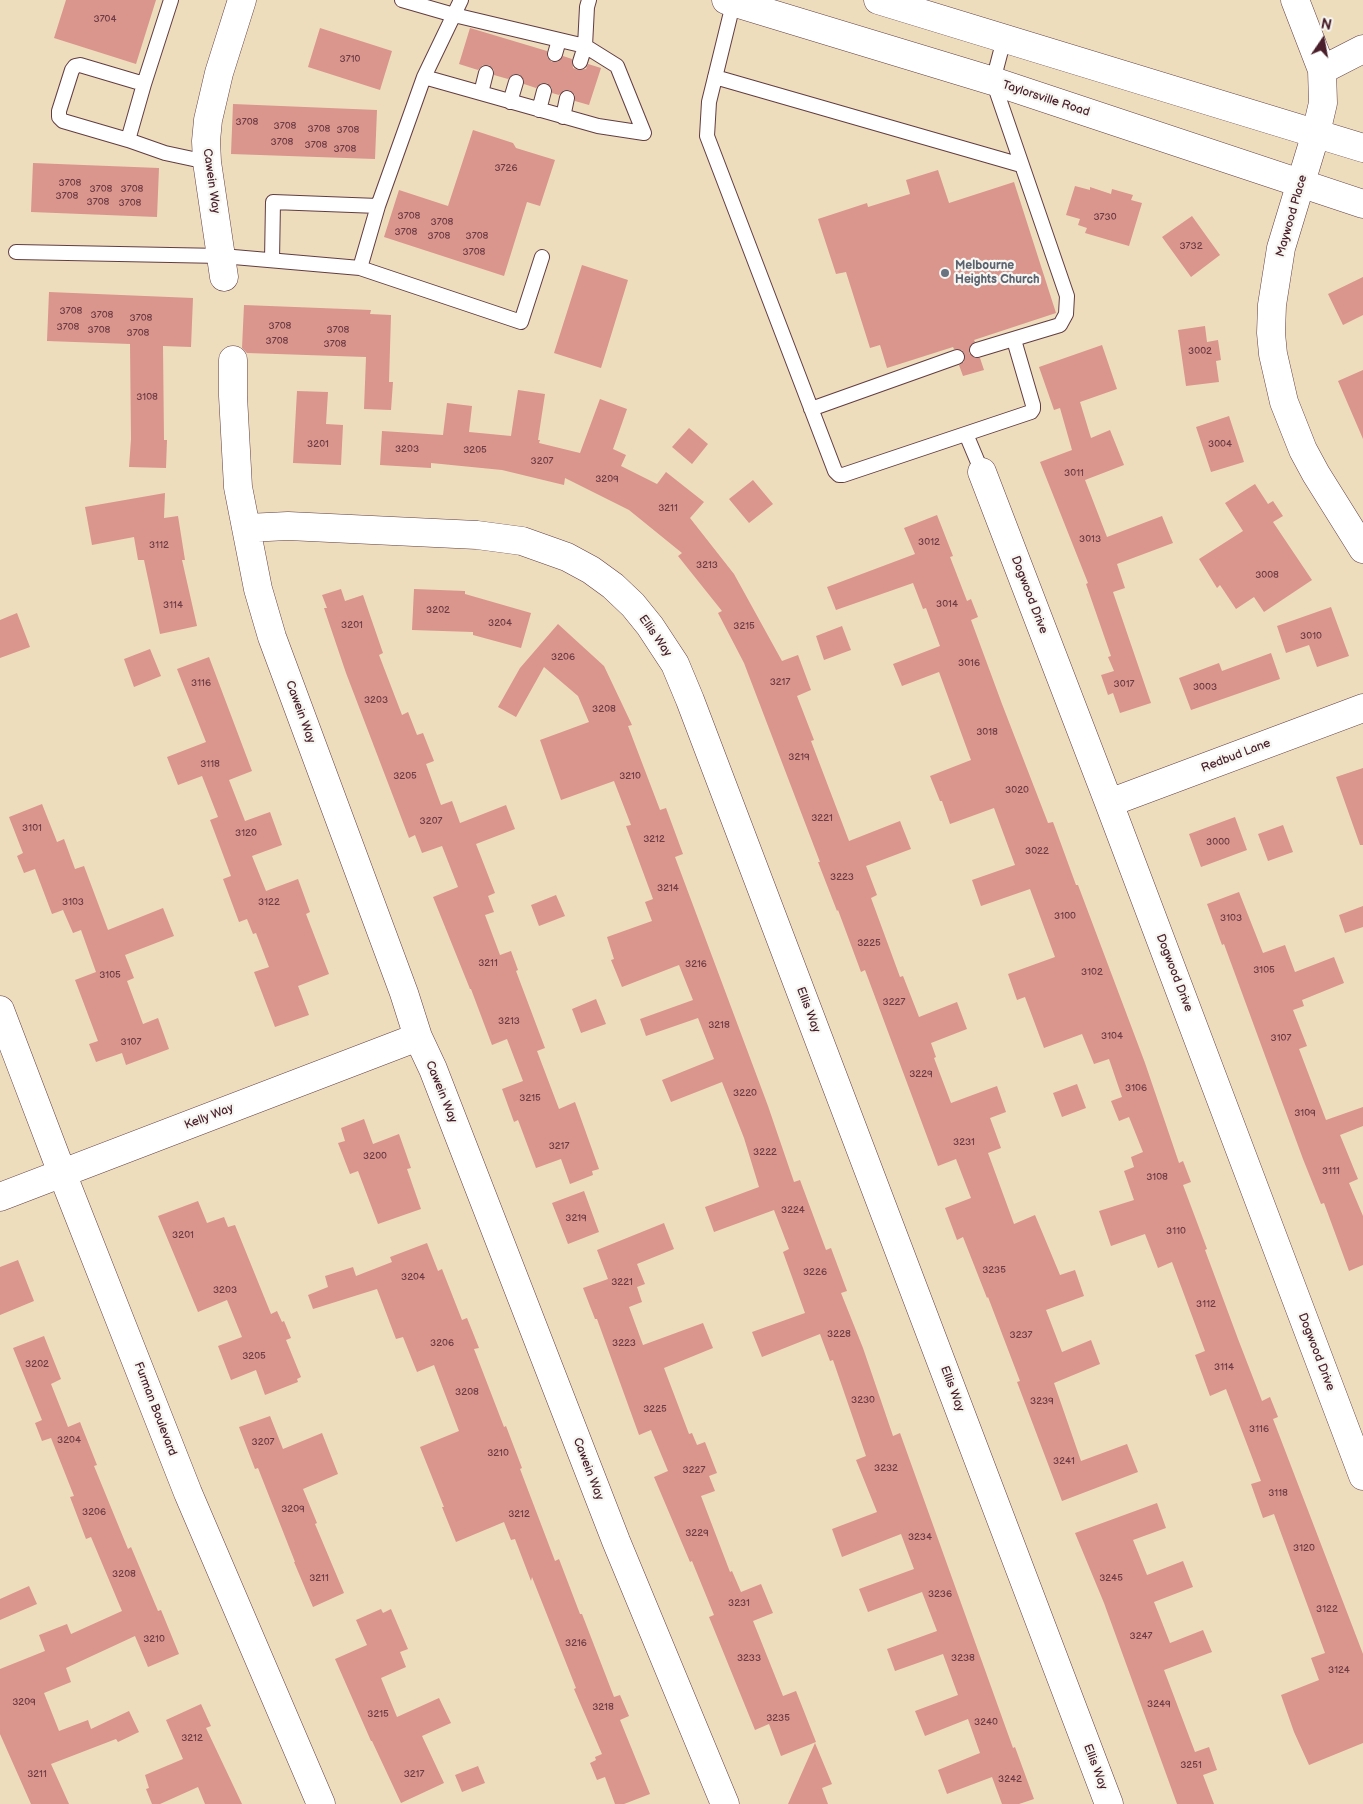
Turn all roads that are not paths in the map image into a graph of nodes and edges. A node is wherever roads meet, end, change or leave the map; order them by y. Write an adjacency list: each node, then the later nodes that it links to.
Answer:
1 (171, 0): 22 (lane)
2 (242, 0): 32 (street, Cawein Way)
3 (402, 0): 9 (lane)
4 (461, 0): 9 (lane)
5 (589, 0): 12 (lane)
6 (878, 0): 10 (street)
7 (1295, 0): 16 (street, Maywood Place)
8 (731, 1): 19 (lane); 21 (street, Taylorsville Road)
9 (454, 15): 11 (lane); 18 (lane)
10 (1004, 39): 21 (lane); 29 (street)
11 (559, 40): 12 (lane); 14 (lane)
12 (585, 46): 15 (lane); 28 (lane)
13 (1363, 49): 16 (street)
14 (555, 54)
15 (580, 62)
16 (1322, 70): 29 (street, Maywood Place)
17 (486, 73): 24 (lane)
18 (424, 77): 24 (lane); 36 (lane)
19 (715, 77): 33 (lane); 46 (lane)
20 (516, 82): 26 (lane)
21 (993, 82): 33 (lane); 34 (street, Taylorsville Road)
22 (144, 84): 30 (lane); 30 (lane)
23 (544, 90): 27 (lane)
24 (481, 93): 26 (lane)
25 (567, 98): 28 (lane)
26 (510, 102): 27 (lane)
27 (539, 110): 28 (lane)
28 (563, 116)
29 (1316, 133): 31 (street); 34 (street, Maywood Place)
30 (128, 140): 32 (lane)
31 (1363, 148)
32 (207, 162): 40 (street, Cawein Way)
33 (1021, 165): 42 (lane)
34 (1300, 184): 35 (street, Taylorsville Road); 50 (street, Maywood Place)
35 (1363, 204)
36 (378, 206): 39 (lane); 41 (lane)
37 (16, 252): 40 (lane)
38 (542, 257): 41 (lane)
39 (272, 260): 40 (lane); 41 (lane)
40 (223, 266)
41 (360, 268)
42 (1014, 340): 43 (lane); 47 (lane)
43 (977, 350)
44 (957, 357): 46 (lane)
45 (233, 360): 49 (street, Cawein Way)
46 (811, 409): 47 (lane)
47 (966, 434): 48 (lane)
48 (982, 472): 52 (street, Dogwood Drive)
49 (247, 528): 54 (street, Cawein Way); 60 (street, Ellis Way)
50 (1363, 549)
51 (1363, 708): 52 (street, Redbud Lane)
52 (1109, 803): 57 (street, Dogwood Drive)
53 (0, 1010): 55 (street, Furman Boulevard)
54 (418, 1037): 55 (street, Kelly Way); 59 (street, Cawein Way)
55 (62, 1173): 56 (street, Kelly Way); 58 (street, Furman Boulevard)
56 (0, 1197)
57 (1363, 1476)
58 (321, 1804)
59 (725, 1804)
60 (1109, 1804)

